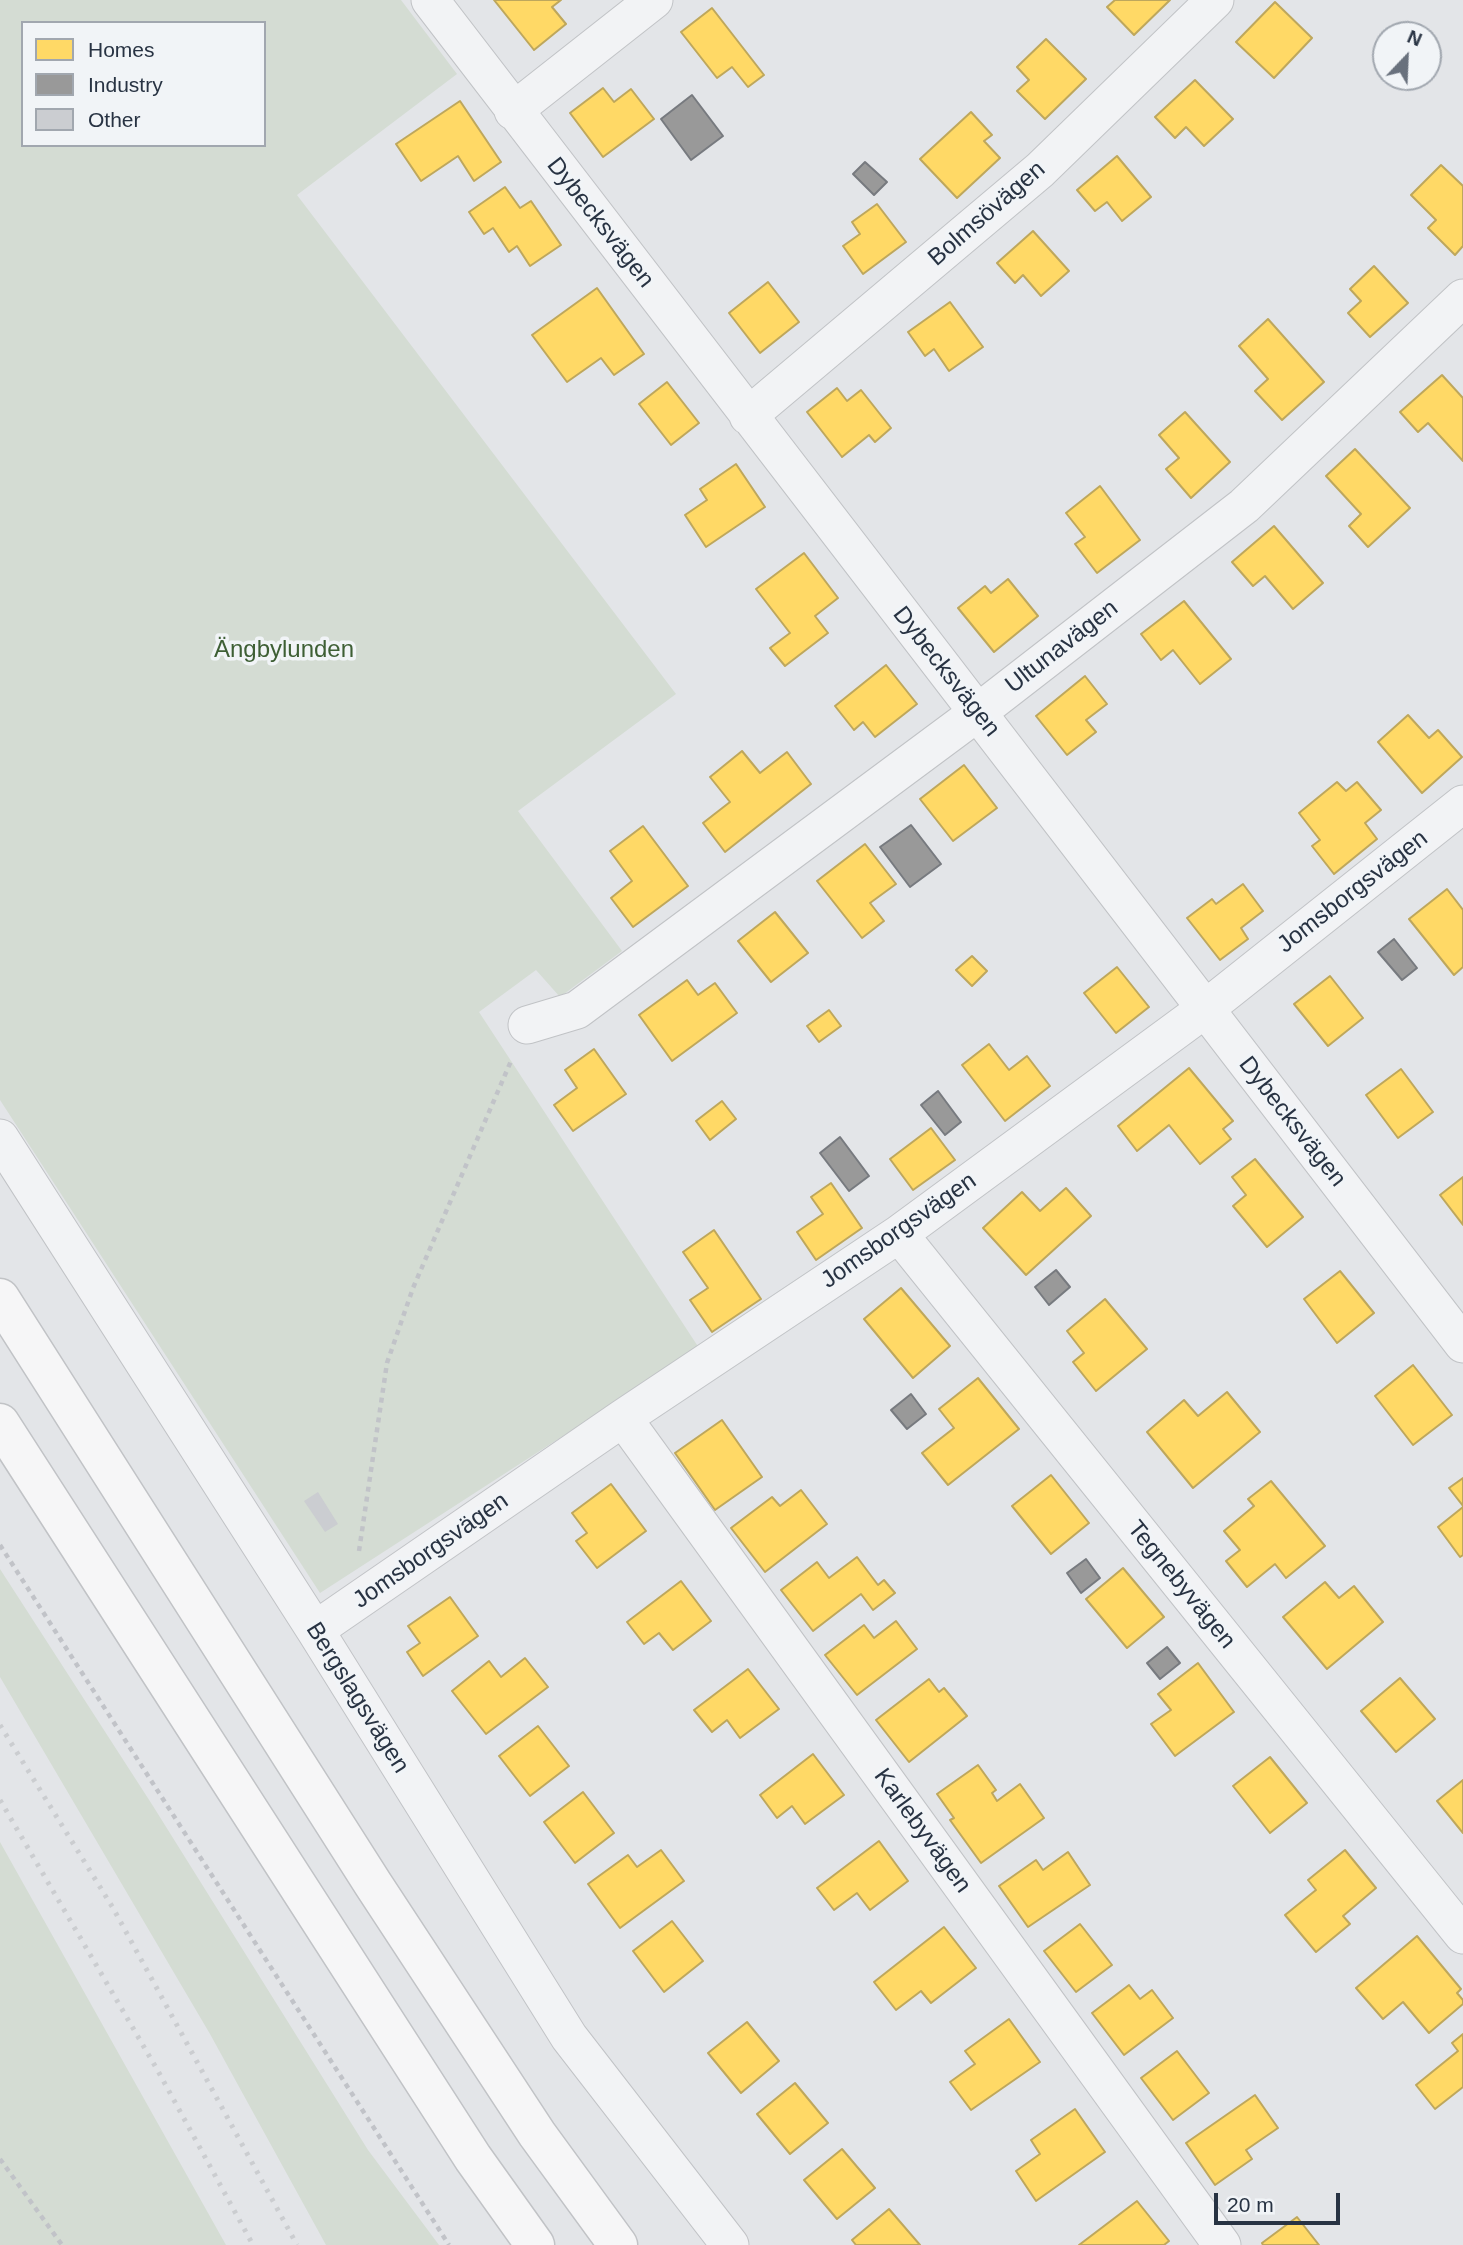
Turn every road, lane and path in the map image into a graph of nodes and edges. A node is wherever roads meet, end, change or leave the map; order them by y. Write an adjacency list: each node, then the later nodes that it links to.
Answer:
1 (430, 0): 4 (street, Dybecksvägen)
2 (654, 0): 4 (street)
3 (1215, 0): 6 (street, Bolmsövägen)
4 (513, 111): 6 (street, Dybecksvägen)
5 (1463, 298): 7 (street, Ultunavägen)
6 (748, 416): 7 (street, Dybecksvägen)
7 (977, 713): 9 (street, Dybecksvägen); 10 (street, Ultunavägen)
8 (1463, 804): 9 (street, Jomsborgsvägen)
9 (1205, 1009): 12 (street, Jomsborgsvägen); 14 (street, Dybecksvägen)
10 (527, 1025): 19 (path)
11 (0, 1138): 20 (street, Bergslagsvägen)
12 (899, 1234): 16 (street, Jomsborgsvägen); 21 (street, Tegnebyvägen)
13 (0, 1298): 26 (main road)
14 (1451, 1304): 15 (street, Dybecksvägen)
15 (1463, 1344)
16 (623, 1418): 19 (street, Jomsborgsvägen); 28 (street, Karlebyvägen)
17 (0, 1423): 25 (main road)
18 (0, 1545): 24 (path)
19 (354, 1603): 20 (street, Jomsborgsvägen)
20 (315, 1630): 27 (street, Bergslagsvägen)
21 (1463, 1935)
22 (0, 2159): 23 (path)
23 (62, 2245)
24 (449, 2245)
25 (536, 2245)
26 (618, 2245)
27 (730, 2245)
28 (1222, 2245)

